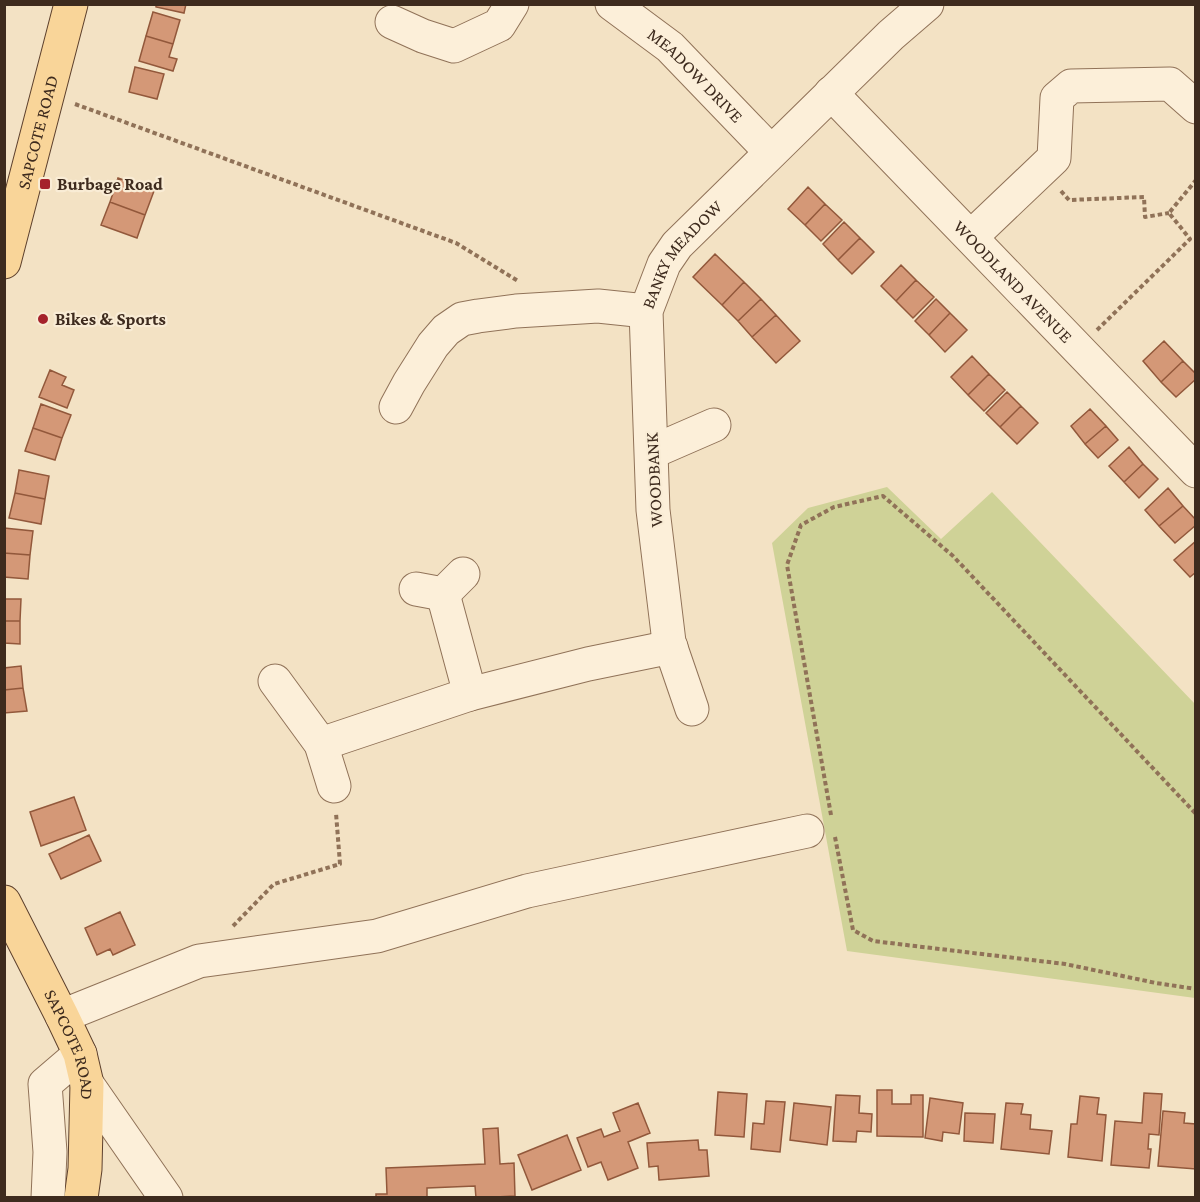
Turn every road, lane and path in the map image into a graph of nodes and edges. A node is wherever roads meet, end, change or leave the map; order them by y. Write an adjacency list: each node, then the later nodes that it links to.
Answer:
1 (71, 4): 7 (main road, SAPCOTE ROAD)
2 (512, 4): 5 (street)
3 (612, 4): 9 (street, MEADOW DRIVE)
4 (927, 4): 6 (street, BANKY MEADOW)
5 (392, 22)
6 (831, 93): 9 (street, BANKY MEADOW); 13 (street, WOODLAND AVENUE)
7 (49, 95): 14 (main road, SAPCOTE ROAD); 15 (path)
8 (1196, 107): 10 (street)
9 (771, 152): 16 (street, BANKY MEADOW)
10 (1042, 169): 12 (path); 13 (street)
11 (1196, 180): 12 (path)
12 (1169, 213): 17 (path)
13 (971, 237): 17 (street, WOODLAND AVENUE)
14 (4, 262)
15 (522, 284)
16 (646, 311): 18 (street, BANKY MEADOW); 20 (street, WOODBANK)
17 (1078, 349): 21 (street, WOODLAND AVENUE)
18 (396, 407)
19 (714, 425): 20 (street)
20 (652, 452): 23 (street, WOODBANK)
21 (1196, 471)
22 (441, 586): 25 (street)
23 (671, 647): 25 (street); 26 (street, WOODBANK)
24 (275, 681): 27 (street)
25 (470, 694): 27 (street)
26 (692, 709)
27 (321, 744): 28 (street)
28 (334, 786): 32 (path)
29 (1196, 814): 30 (path)
30 (824, 824): 33 (path); 34 (street)
31 (4, 902): 34 (main road, SAPCOTE ROAD)
32 (232, 927)
33 (1196, 989)
34 (62, 1016): 35 (main road, SAPCOTE ROAD)
35 (83, 1069): 36 (street); 37 (main road, SAPCOTE ROAD); 38 (street)
36 (48, 1197)
37 (81, 1197)
38 (166, 1197)

